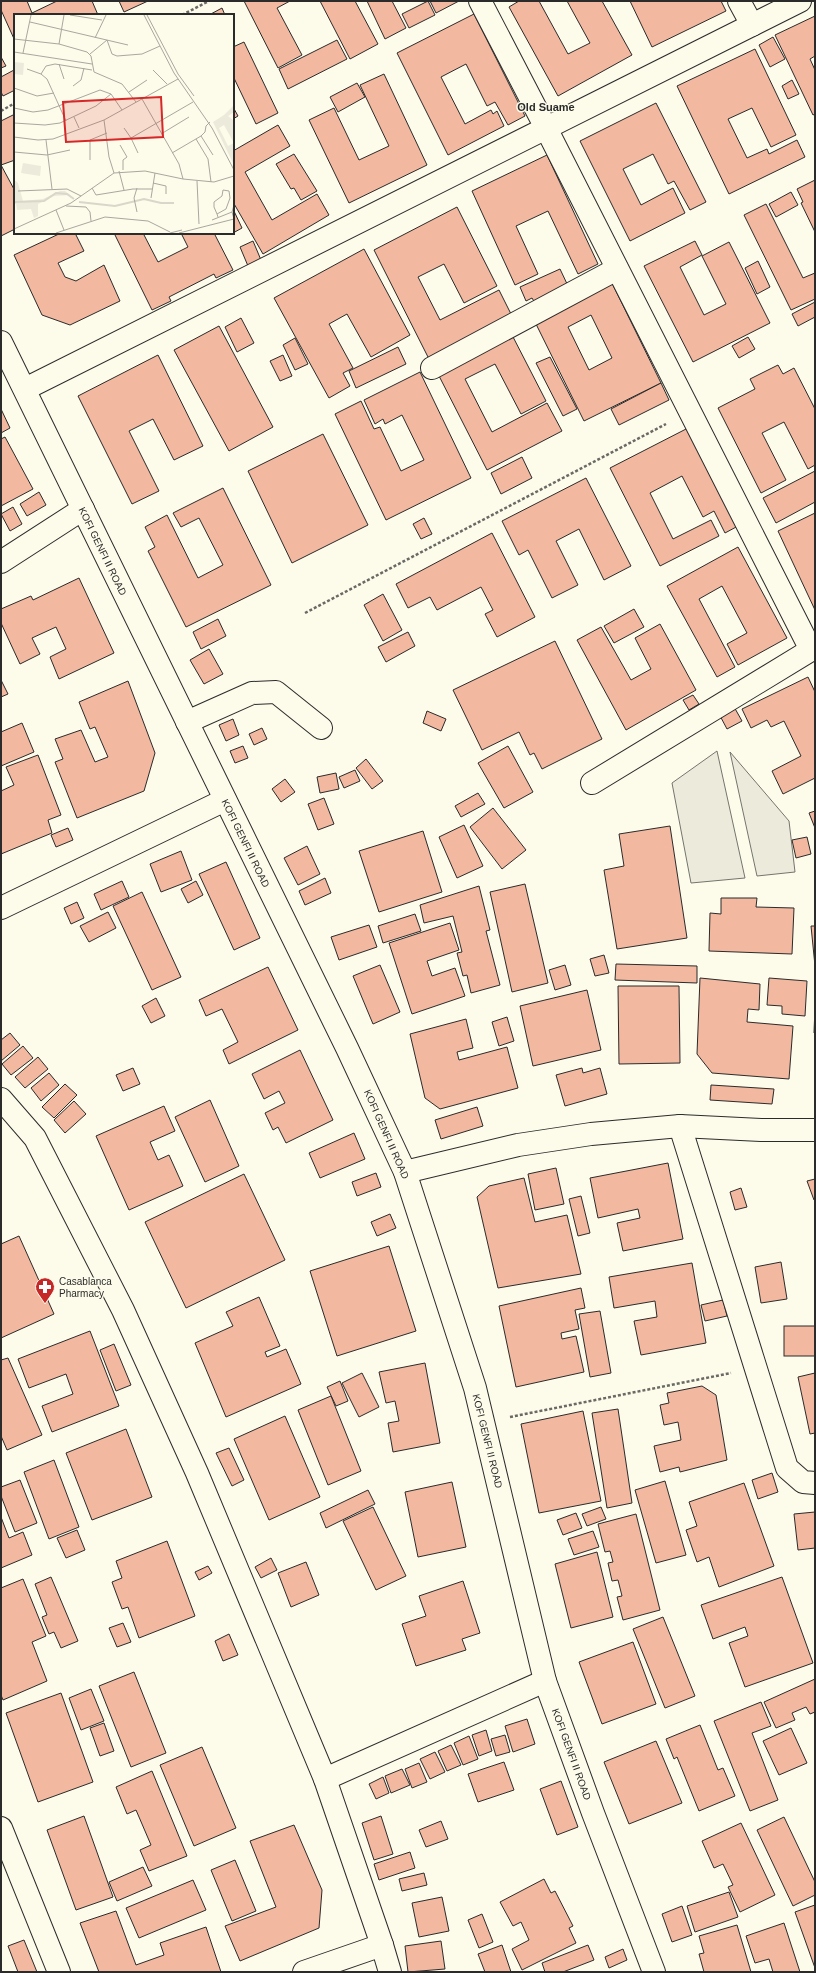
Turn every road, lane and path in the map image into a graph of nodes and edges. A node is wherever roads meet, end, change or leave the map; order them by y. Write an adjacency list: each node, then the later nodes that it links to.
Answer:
1 (209, 1): 5 (path)
2 (480, 1): 9 (street)
3 (739, 1): 6 (street)
4 (800, 1): 6 (street)
5 (184, 14)
6 (752, 25): 9 (street)
7 (14, 104): 8 (path)
8 (1, 111)
9 (546, 128): 10 (street); 13 (street)
10 (618, 269): 12 (street); 14 (street)
11 (1, 342): 13 (street, KOFI GENFI II ROAD)
12 (432, 368)
13 (25, 389): 15 (street, KOFI GENFI II ROAD)
14 (690, 412): 17 (path); 18 (street)
15 (83, 509): 16 (street); 19 (street, KOFI GENFI II ROAD)
16 (1, 562)
17 (306, 613)
18 (813, 650): 21 (street)
19 (187, 722): 20 (street); 22 (street, KOFI GENFI II ROAD)
20 (321, 728)
21 (592, 783)
22 (224, 800): 23 (street); 27 (street, KOFI GENFI II ROAD)
23 (1, 908)
24 (1, 1099): 32 (street)
25 (680, 1126): 26 (street); 27 (street); 28 (street)
26 (815, 1130)
27 (405, 1172): 29 (street, KOFI GENFI II ROAD)
28 (756, 1368): 29 (path); 30 (street)
29 (484, 1423): 31 (street, KOFI GENFI II ROAD)
30 (815, 1483)
31 (546, 1681): 32 (street); 38 (street, KOFI GENFI II ROAD)
32 (325, 1779): 34 (street)
33 (1, 1828): 35 (street)
34 (382, 1945): 36 (street); 37 (street)
35 (60, 1972)
36 (304, 1972)
37 (390, 1972)
38 (654, 1972)

